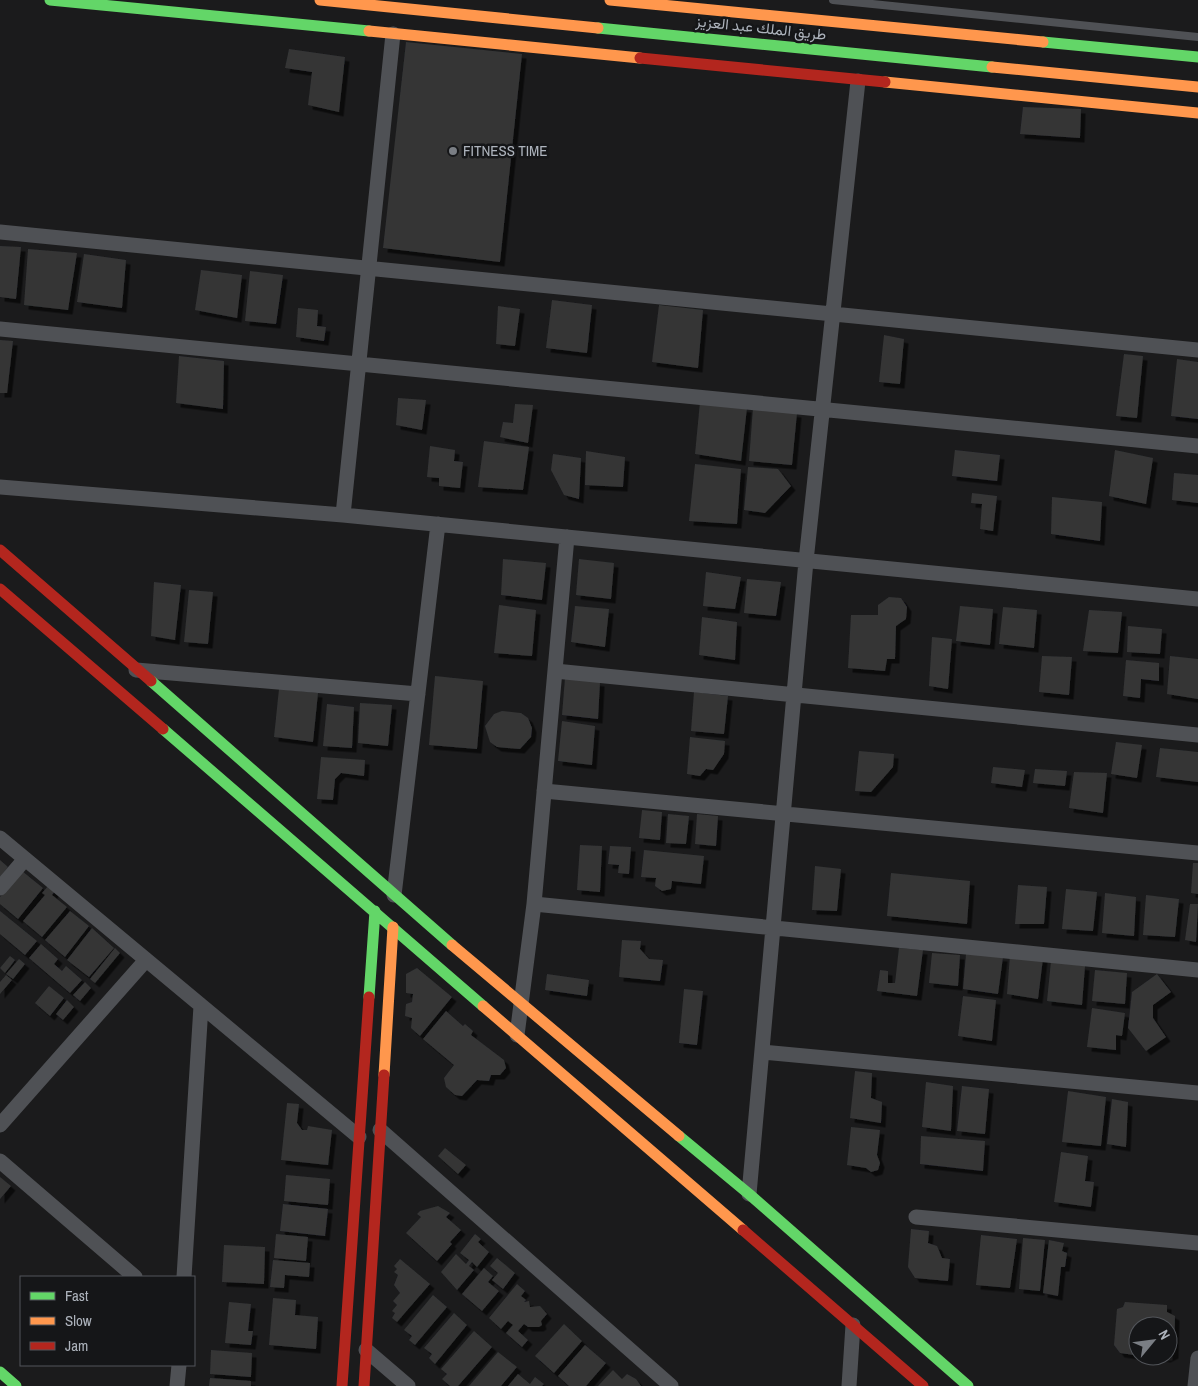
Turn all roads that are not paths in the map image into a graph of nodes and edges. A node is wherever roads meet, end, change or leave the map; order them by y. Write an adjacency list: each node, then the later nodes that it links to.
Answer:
1 (50, 0): 5 (street)
2 (320, 0): 9 (street, طريق الملك عبد العزيز)
3 (610, 0): 7 (street, طريق الملك عبد العزيز)
4 (833, 0): 6 (lane)
5 (393, 34): 8 (street); 12 (street)
6 (1198, 37)
7 (1198, 57)
8 (858, 81): 10 (street); 13 (street)
9 (1198, 87)
10 (1198, 113)
11 (0, 232): 12 (street)
12 (368, 268): 13 (street); 16 (street)
13 (834, 314): 15 (street); 17 (street)
14 (0, 329): 16 (street)
15 (1198, 350)
16 (358, 364): 17 (street); 20 (street)
17 (824, 408): 18 (street); 24 (street)
18 (1198, 446)
19 (0, 487): 20 (street)
20 (343, 515): 21 (street)
21 (438, 524): 22 (street); 29 (street)
22 (567, 537): 24 (street); 28 (street)
23 (0, 550): 27 (street)
24 (806, 561): 26 (street); 30 (street)
25 (0, 590): 40 (street)
26 (1198, 600)
27 (136, 670): 29 (street); 38 (street)
28 (555, 671): 30 (street); 32 (street)
29 (418, 694): 38 (street)
30 (794, 694): 31 (street); 33 (street)
31 (1198, 735)
32 (544, 791): 33 (street); 39 (street)
33 (783, 814): 35 (street); 42 (street)
34 (0, 838): 36 (street)
35 (1198, 853)
36 (25, 859): 37 (street); 43 (street)
37 (0, 888)
38 (394, 895): 45 (street)
39 (534, 904): 42 (street); 45 (street)
40 (375, 911): 41 (street); 52 (street)
41 (393, 927): 47 (street); 51 (street)
42 (773, 927): 44 (street); 48 (street)
43 (146, 960): 46 (street); 50 (street)
44 (1198, 970)
45 (521, 1005): 47 (street); 54 (street)
46 (201, 1006): 52 (street); 58 (street)
47 (517, 1035): 59 (street)
48 (762, 1052): 49 (street); 54 (street)
49 (1198, 1093)
50 (0, 1125)
51 (380, 1130): 60 (street); 69 (street)
52 (359, 1137): 66 (street)
53 (0, 1161): 57 (street)
54 (749, 1194): 72 (street)
55 (916, 1217): 56 (street)
56 (1198, 1243)
57 (134, 1276)
58 (184, 1276)
59 (853, 1325): 70 (street); 71 (street)
60 (366, 1350): 67 (street); 68 (street)
61 (1198, 1358): 73 (street)
62 (179, 1366): 65 (street)
63 (0, 1372): 64 (street)
64 (16, 1386)
65 (177, 1386)
66 (342, 1386)
67 (364, 1386)
68 (408, 1386)
69 (671, 1386)
70 (849, 1386)
71 (923, 1386)
72 (968, 1386)
73 (1195, 1386)

